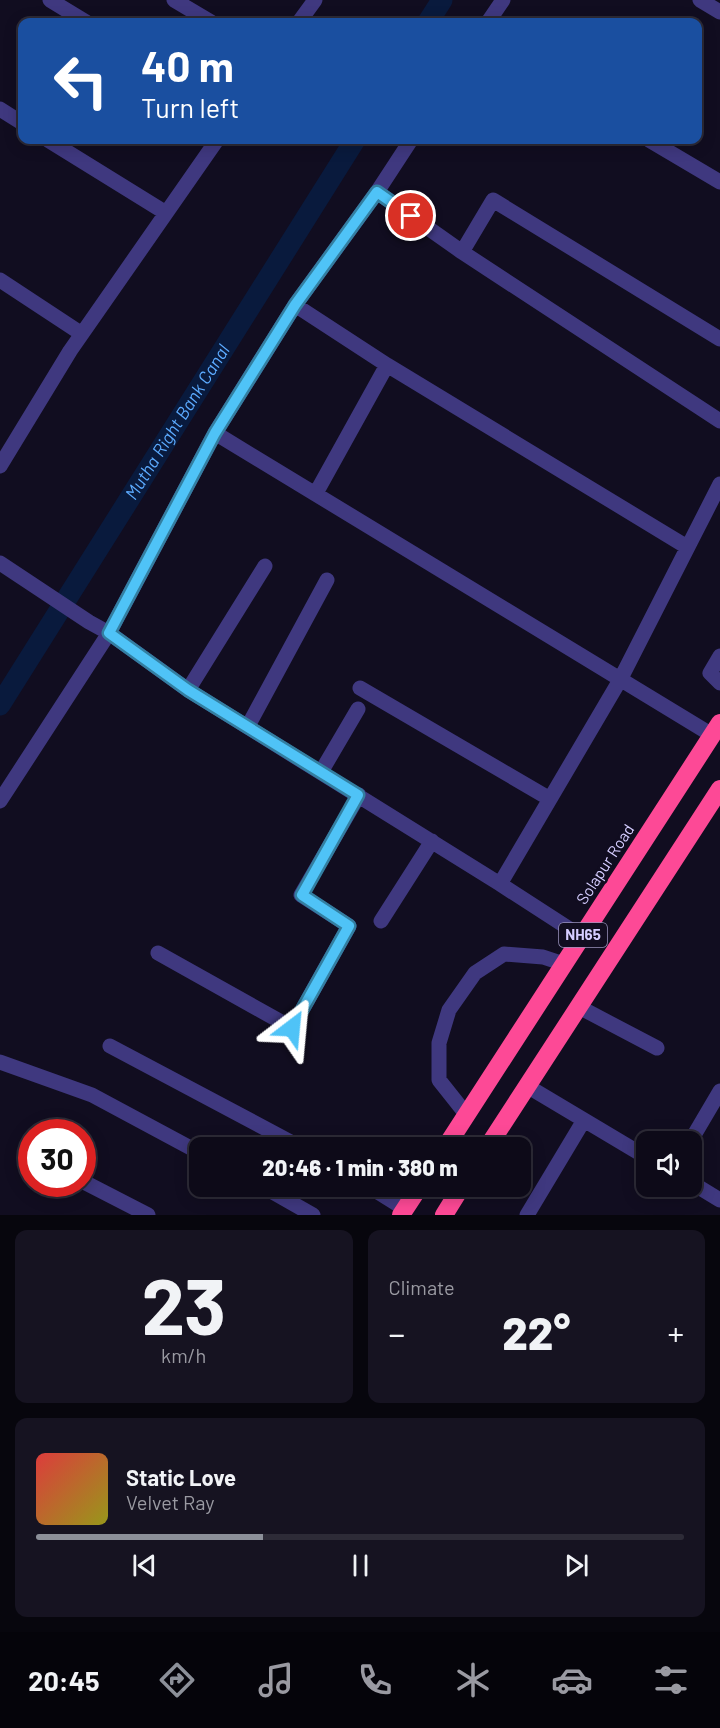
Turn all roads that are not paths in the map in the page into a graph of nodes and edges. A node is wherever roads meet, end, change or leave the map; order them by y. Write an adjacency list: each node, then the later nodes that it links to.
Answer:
1 (50, 0): 7 (street)
2 (174, 0): 8 (street)
3 (315, 0): 9 (street)
4 (503, 0): 10 (street)
5 (700, 0): 6 (street)
6 (720, 12)
7 (79, 18)
8 (204, 18)
9 (302, 18)
10 (491, 18)
11 (0, 109): 12 (street)
12 (18, 120)
13 (54, 144): 19 (street)
14 (214, 144): 19 (street)
15 (408, 144): 18 (street)
16 (657, 144): 17 (street)
17 (720, 182)
18 (377, 192): 20 (street); 22 (street)
19 (166, 213): 23 (street)
20 (462, 252): 24 (street); 26 (street)
21 (0, 280): 23 (street)
22 (295, 305): 25 (street); 27 (street)
23 (82, 334): 28 (street)
24 (720, 339)
25 (387, 365): 30 (street); 31 (street)
26 (720, 421)
27 (215, 433): 30 (street); 35 (street)
28 (0, 466)
29 (720, 484): 31 (street)
30 (316, 493): 37 (street)
31 (687, 547): 37 (street)
32 (0, 563): 35 (street)
33 (265, 566): 40 (street)
34 (327, 580): 42 (street)
35 (109, 633): 40 (street); 48 (street)
36 (720, 656): 38 (street)
37 (620, 680): 43 (street); 47 (street)
38 (720, 683)
39 (360, 688): 47 (street)
40 (188, 690): 42 (street)
41 (358, 709): 44 (street)
42 (248, 726): 44 (street)
43 (716, 729): 52 (highway, Solapur Road / NH65)
44 (321, 772): 46 (street)
45 (720, 789): 55 (highway, NH65)
46 (358, 795): 49 (street); 53 (street)
47 (550, 799): 50 (street)
48 (0, 801)
49 (432, 841): 50 (street); 51 (street)
50 (500, 884): 52 (street)
51 (381, 921)
52 (582, 937): 54 (highway, Solapur Road / NH65)
53 (158, 953)
54 (564, 964): 61 (highway, Solapur Road / NH65); 61 (street)
55 (579, 1007): 57 (street); 59 (highway, NH65)
56 (110, 1046): 64 (street)
57 (657, 1048)
58 (0, 1062): 67 (street)
59 (527, 1086): 62 (street); 66 (highway, NH65)
60 (720, 1091): 63 (street)
61 (466, 1114): 65 (highway, Solapur Road / NH65)
62 (584, 1120): 68 (street); 80 (street)
63 (696, 1131)
64 (281, 1137)
65 (452, 1137)
66 (495, 1137)
67 (189, 1147)
68 (636, 1151)
69 (96, 1187): 77 (street)
70 (702, 1189): 75 (street)
71 (281, 1197): 78 (street)
72 (383, 1197): 76 (street)
73 (413, 1197): 76 (highway)
74 (455, 1197): 79 (highway)
75 (720, 1200)
76 (403, 1212)
77 (148, 1215)
78 (313, 1215)
79 (444, 1215)
80 (527, 1215)

